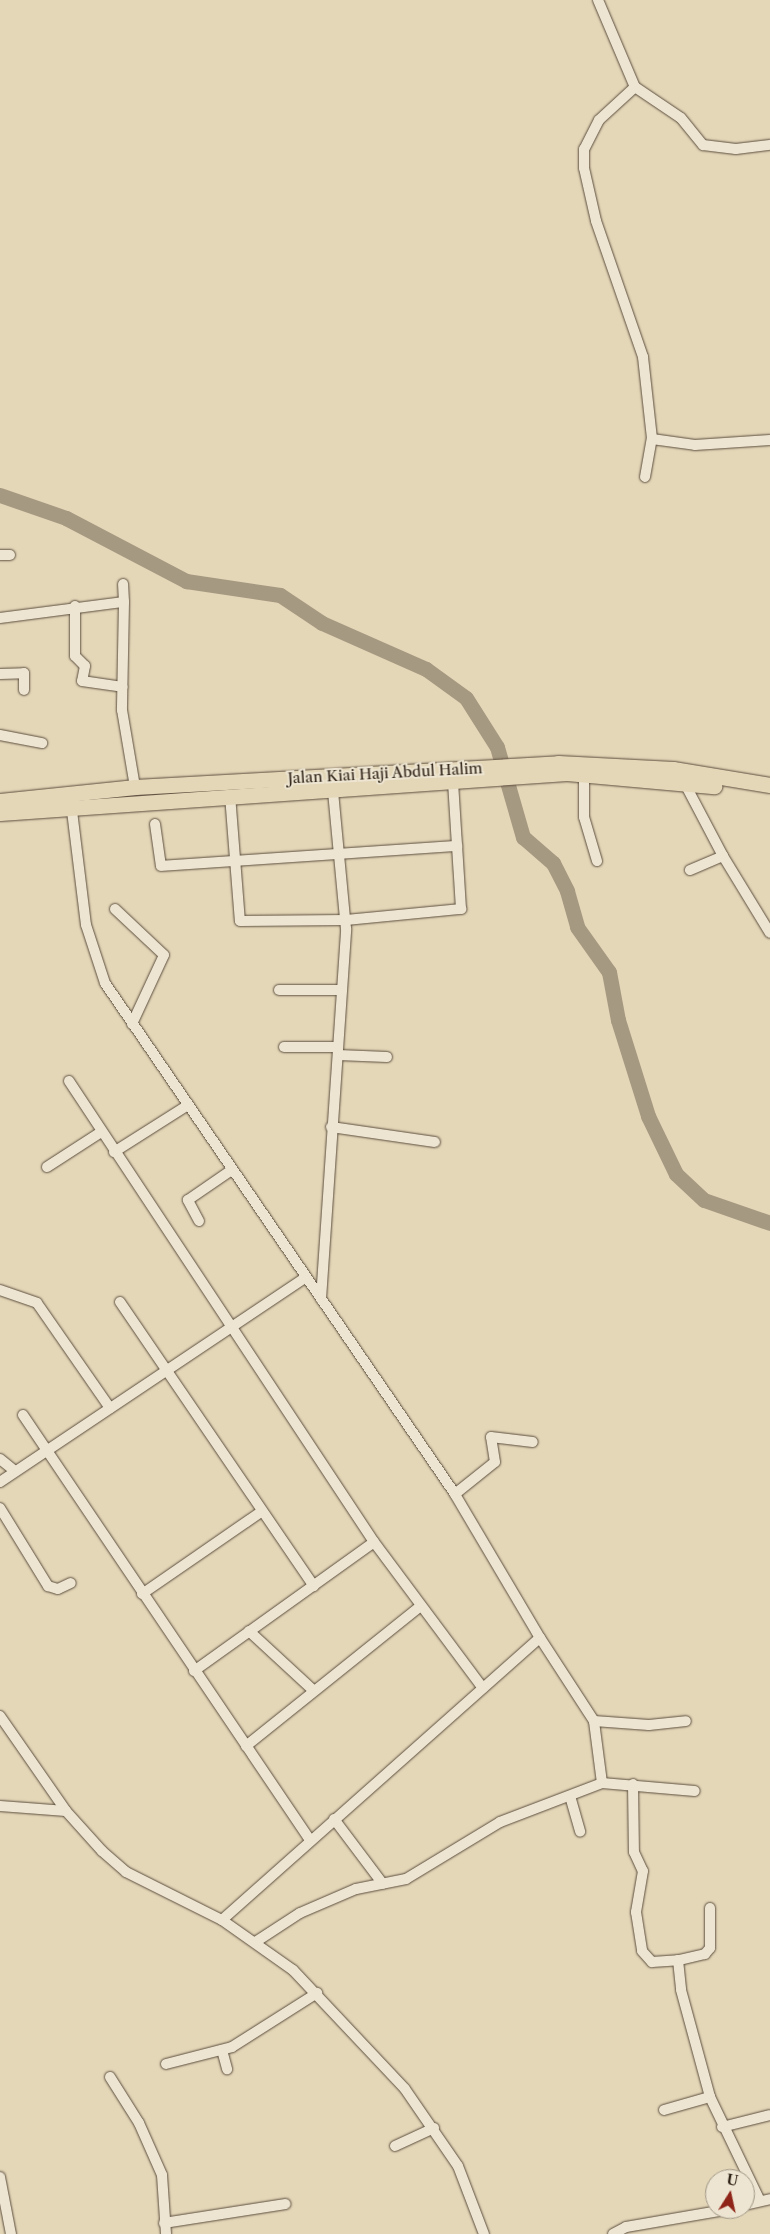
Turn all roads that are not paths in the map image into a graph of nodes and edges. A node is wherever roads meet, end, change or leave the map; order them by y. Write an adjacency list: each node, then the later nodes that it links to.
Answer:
1 (598, 0): 2 (street)
2 (635, 87): 3 (street); 5 (street)
3 (770, 145)
4 (770, 440): 5 (street)
5 (651, 441): 6 (street)
6 (645, 477)
7 (123, 584): 8 (street)
8 (124, 602): 9 (street); 12 (street)
9 (75, 606): 10 (street); 12 (street)
10 (0, 618)
11 (0, 674): 13 (street)
12 (123, 687): 21 (street)
13 (24, 690)
14 (0, 736): 15 (street)
15 (42, 743)
16 (533, 770): 17 (main road, Jalan Kiai Haji Abdul Halim); 18 (main road, Jalan Kiai Haji Abdul Halim); 20 (main road, Jalan Kiai Haji Abdul Halim)
17 (584, 774): 19 (main road, Jalan Kiai Haji Abdul Halim); 33 (street)
18 (461, 778): 21 (main road, Jalan Kiai Haji Abdul Halim); 22 (main road, Jalan Kiai Haji Abdul Halim); 29 (street)
19 (684, 782): 24 (main road, Jalan Kiai Haji Abdul Halim); 31 (street)
20 (770, 785)
21 (136, 787): 25 (main road, Jalan Kiai Haji Abdul Halim)
22 (333, 791): 23 (main road, Jalan Kiai Haji Abdul Halim); 30 (street)
23 (230, 795): 25 (main road, Jalan Kiai Haji Abdul Halim); 32 (street)
24 (770, 796)
25 (70, 800): 26 (main road, Jalan Kiai Haji Abdul Halim); 27 (main road, Jalan Kiai Haji Abdul Halim); 40 (street)
26 (0, 801)
27 (0, 813)
28 (154, 824): 32 (street)
29 (457, 846): 30 (street); 36 (street)
30 (338, 855): 32 (street); 36 (street)
31 (723, 856): 34 (street); 37 (street)
32 (235, 861): 36 (street)
33 (596, 862)
34 (690, 870)
35 (115, 909): 40 (street)
36 (346, 920): 39 (street)
37 (770, 934)
38 (279, 990): 39 (street)
39 (342, 990): 42 (street)
40 (132, 1024): 45 (street)
41 (284, 1047): 42 (street)
42 (338, 1051): 43 (street); 46 (street)
43 (387, 1057)
44 (69, 1081): 47 (street)
45 (188, 1105): 49 (street); 51 (street)
46 (331, 1127): 48 (street); 55 (street)
47 (101, 1132): 49 (street); 50 (street)
48 (435, 1142)
49 (114, 1152): 57 (street)
50 (47, 1167)
51 (230, 1171): 52 (street); 53 (street)
52 (199, 1221)
53 (305, 1278): 55 (street); 57 (street)
54 (0, 1290): 59 (street)
55 (321, 1299): 66 (street)
56 (120, 1302): 58 (street)
57 (233, 1330): 58 (street); 69 (street)
58 (168, 1371): 59 (street); 68 (street)
59 (110, 1408): 62 (street)
60 (23, 1415): 62 (street)
61 (533, 1442): 66 (street)
62 (46, 1450): 64 (street); 72 (street)
63 (0, 1459): 64 (street)
64 (15, 1471): 65 (street)
65 (0, 1482)
66 (455, 1494): 75 (street)
67 (0, 1508): 70 (street)
68 (261, 1512): 71 (street); 72 (street)
69 (374, 1542): 71 (street); 73 (street)
70 (71, 1583)
71 (314, 1586): 74 (street)
72 (142, 1594): 76 (street)
73 (421, 1606): 77 (street); 78 (street)
74 (249, 1631): 76 (street); 78 (street)
75 (540, 1638): 77 (street); 80 (street)
76 (194, 1671): 82 (street)
77 (484, 1688): 89 (street)
78 (313, 1690): 82 (street)
79 (0, 1716): 88 (street)
80 (594, 1721): 81 (street); 83 (street)
81 (686, 1721)
82 (246, 1746): 91 (street)
83 (602, 1783): 84 (street); 86 (street)
84 (633, 1784): 85 (street); 96 (street)
85 (695, 1791)
86 (570, 1796): 90 (street); 92 (street)
87 (0, 1806): 88 (street)
88 (66, 1811): 94 (street)
89 (334, 1819): 91 (street); 92 (street)
90 (580, 1832)
91 (310, 1840): 94 (street)
92 (384, 1884): 95 (street)
93 (710, 1908): 96 (street)
94 (222, 1920): 95 (street)
95 (256, 1941): 97 (street)
96 (678, 1960): 102 (street)
97 (318, 1993): 98 (street); 106 (street)
98 (222, 2050): 99 (street); 100 (street)
99 (166, 2064)
100 (228, 2069)
101 (110, 2077): 112 (street)
102 (710, 2097): 103 (street); 105 (street)
103 (664, 2110)
104 (770, 2116): 105 (street)
105 (722, 2127): 109 (street)
106 (434, 2128): 107 (street); 115 (street)
107 (395, 2146)
108 (0, 2178): 113 (street)
109 (765, 2200)
110 (286, 2204): 112 (street)
111 (705, 2215): 116 (street)
112 (164, 2223): 114 (street)
113 (11, 2234)
114 (166, 2234)
115 (484, 2234)
116 (613, 2234)

